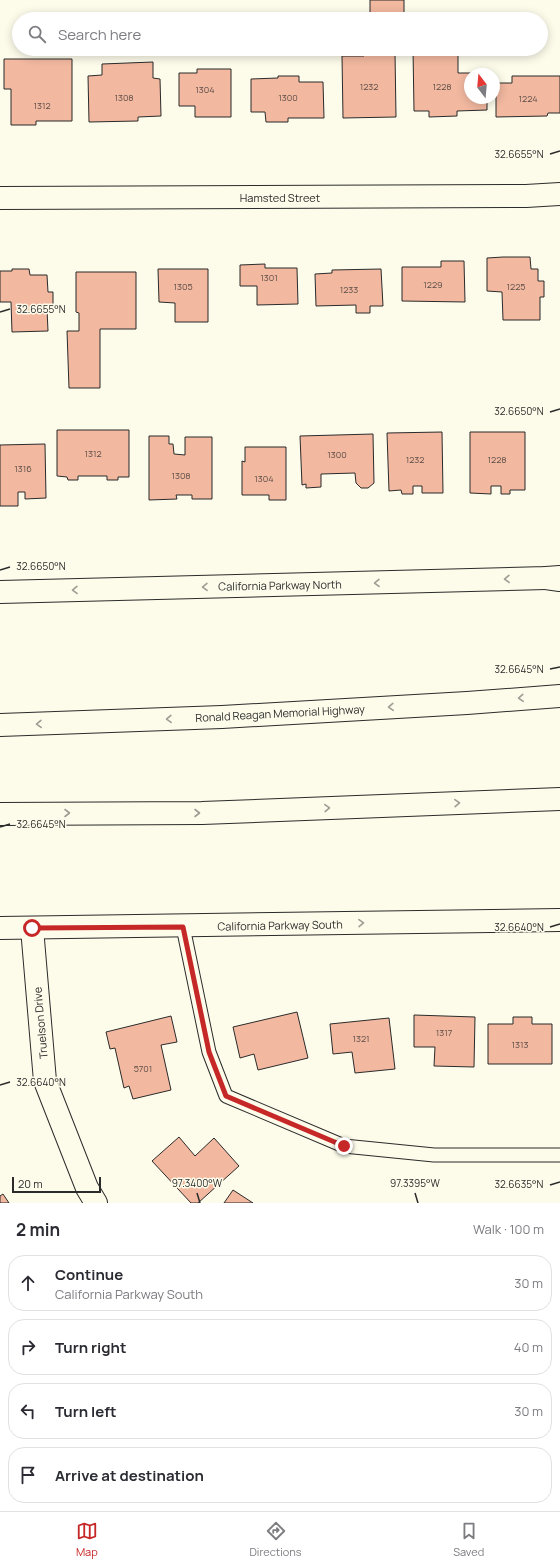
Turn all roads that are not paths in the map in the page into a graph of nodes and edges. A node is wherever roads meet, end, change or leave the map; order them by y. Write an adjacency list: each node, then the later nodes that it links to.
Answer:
1 (560, 194): 2 (main road, Hamsted Street)
2 (0, 198)
3 (555, 578): 4 (main road, California Parkway North, one-way to 4)
4 (0, 592)
5 (560, 696): 6 (main road, Ronald Reagan Memorial Highway, one-way to 6)
6 (0, 725)
7 (560, 799): 8 (main road, one-way to 7)
8 (0, 814)
9 (560, 920): 10 (main road, California Parkway South, one-way to 9)
10 (183, 927): 12 (main road, California Parkway South); 13 (lane)
11 (0, 928): 12 (main road, California Parkway South)
12 (32, 928): 14 (main road, Truelson Drive)
13 (560, 1155)
14 (96, 1203)

